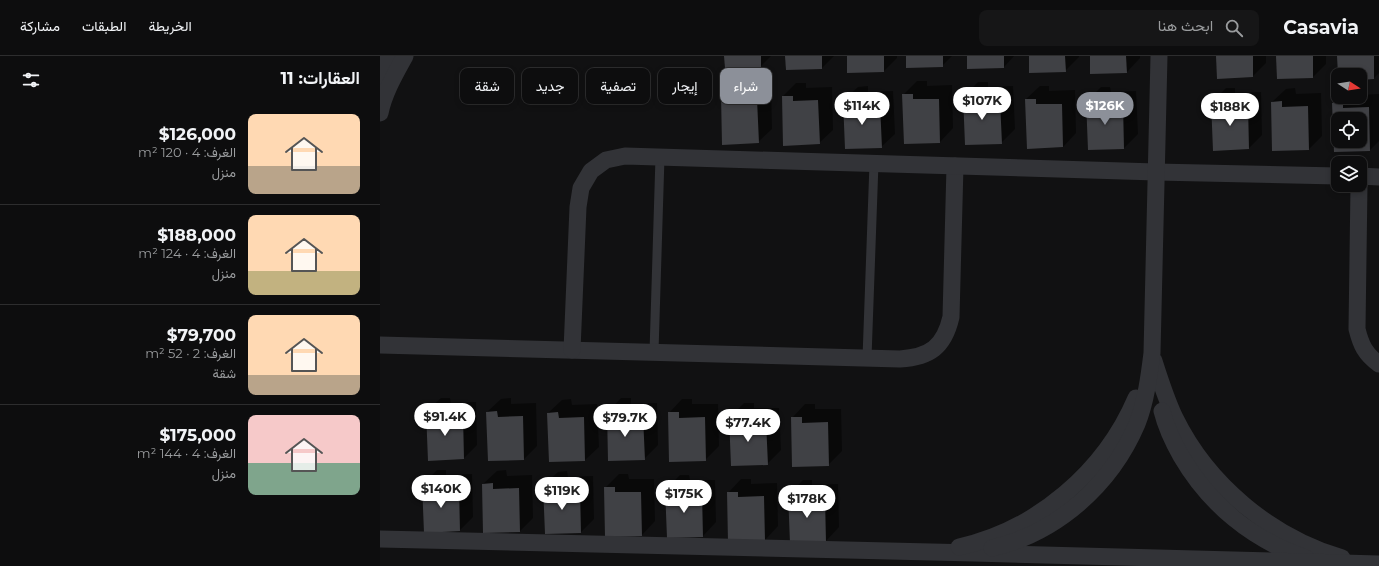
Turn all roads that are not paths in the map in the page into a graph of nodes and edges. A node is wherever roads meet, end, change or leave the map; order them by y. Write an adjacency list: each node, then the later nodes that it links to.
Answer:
1 (389, 56): 4 (street)
2 (405, 56): 5 (street)
3 (1159, 56): 9 (street)
4 (380, 80)
5 (380, 113)
6 (660, 157): 7 (street); 15 (street); 16 (lane)
7 (874, 164): 8 (street); 18 (lane)
8 (955, 166): 9 (street); 18 (street)
9 (1156, 172): 10 (street); 17 (street)
10 (1331, 176)
11 (1367, 176): 12 (street)
12 (1379, 176)
13 (1359, 192): 19 (street)
14 (380, 345): 15 (street)
15 (572, 350): 16 (street)
16 (654, 352): 18 (street)
17 (1152, 353): 21 (street); 22 (street); 23 (street); 24 (street)
18 (867, 358)
19 (1379, 364)
20 (380, 539): 21 (street)
21 (938, 552): 22 (street)
22 (974, 553): 23 (street)
23 (1319, 562): 24 (street)
24 (1360, 564): 25 (street)
25 (1379, 564)

